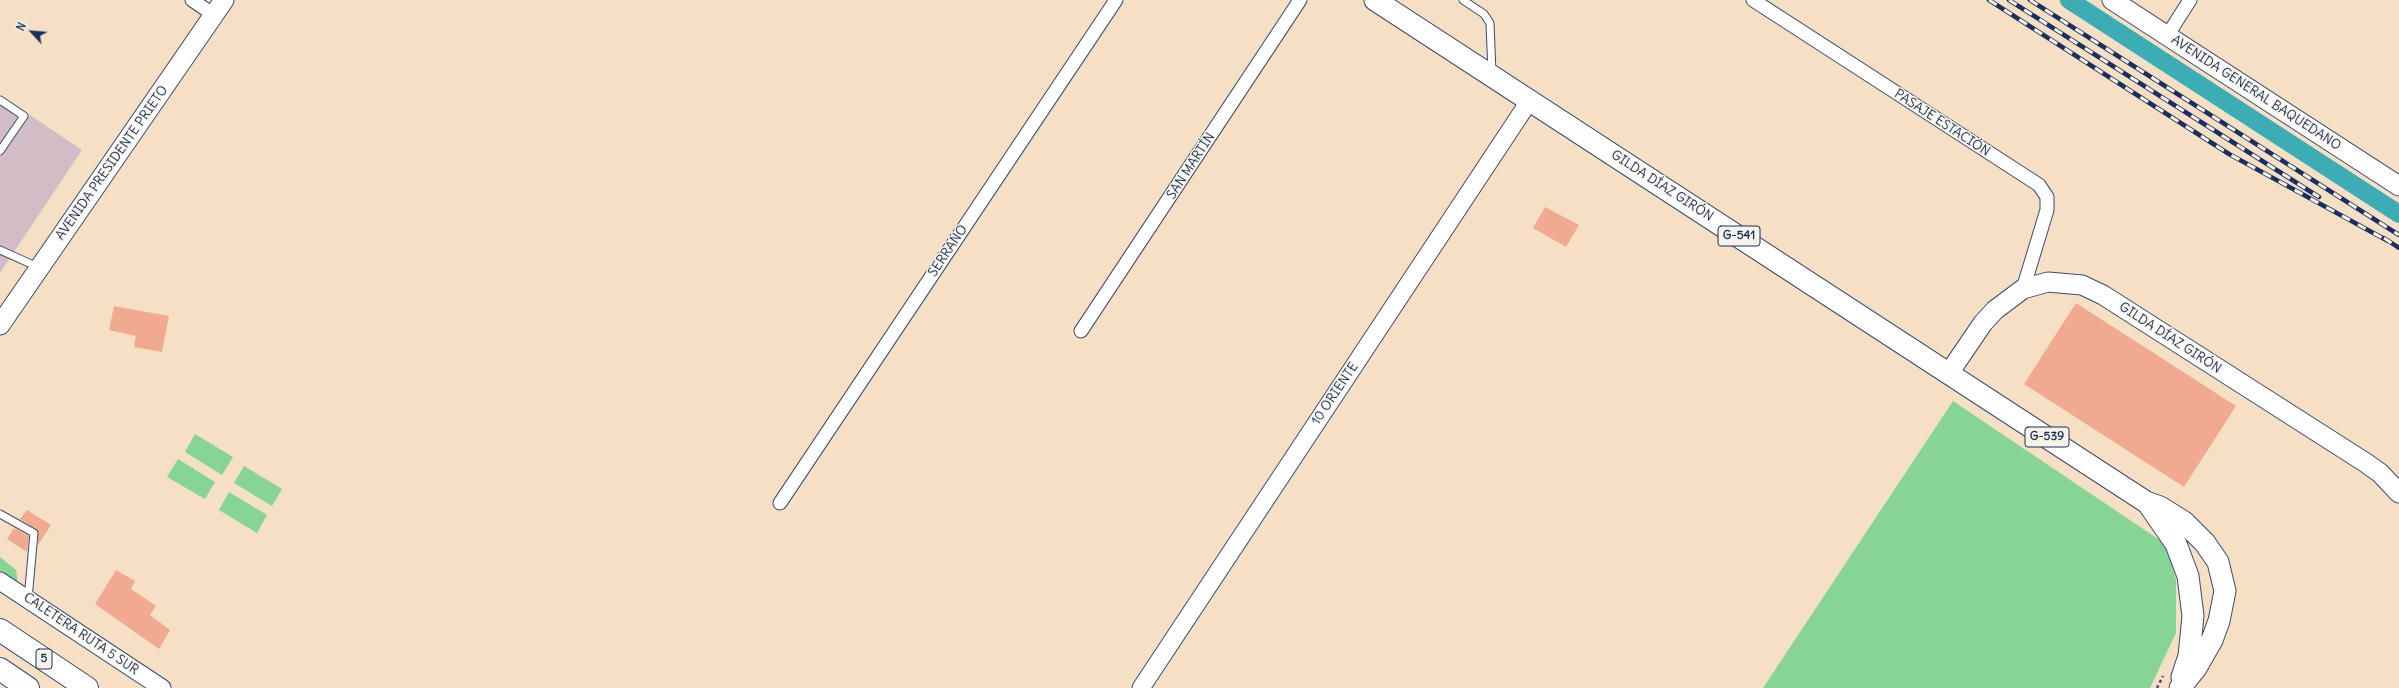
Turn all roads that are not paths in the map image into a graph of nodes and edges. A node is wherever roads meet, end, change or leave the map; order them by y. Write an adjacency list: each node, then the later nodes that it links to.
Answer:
1 (192, 0): 9 (street)
2 (1116, 0): 24 (street, SERRANO)
3 (1300, 0): 20 (street, SAN MARTÍN)
4 (1464, 0): 11 (lane)
5 (1753, 0): 18 (street, PASAJE ESTACIÓN)
6 (2112, 0): 10 (main road, AVENIDA GENERAL BAQUEDANO)
7 (2190, 0): 10 (street)
8 (1380, 1): 11 (main road, GILDA DÍAZ GIRÓN)
9 (218, 5): 17 (main road, AVENIDA PRESIDENTE PRIETO)
10 (2167, 36): 15 (main road, AVENIDA GENERAL BAQUEDANO)
11 (1492, 75): 13 (main road, GILDA DÍAZ GIRÓN)
12 (0, 100): 14 (lane)
13 (1530, 100): 21 (main road, GILDA DÍAZ GIRÓN / G-541); 33 (street, 10 ORIENTE)
14 (0, 151)
15 (2399, 186)
16 (0, 250): 17 (lane)
17 (40, 268): 19 (main road, AVENIDA PRESIDENTE PRIETO)
18 (2023, 289): 21 (main road, GILDA DÍAZ GIRÓN); 22 (main road, GILDA DÍAZ GIRÓN)
19 (0, 325)
20 (1081, 331)
21 (1949, 373): 23 (main road, GILDA DÍAZ GIRÓN / G-539)
22 (2399, 493)
23 (2146, 502): 34 (main road, GILDA DÍAZ GIRÓN / G-539); 34 (main road, GILDA DÍAZ GIRÓN / G-539)
24 (780, 503)
25 (0, 514): 27 (lane)
26 (0, 581): 27 (street, CALETERA RUTA 5 SUR)
27 (28, 599): 32 (street, CALETERA RUTA 5 SUR)
28 (0, 630): 31 (highway, 5)
29 (0, 670): 30 (highway)
30 (28, 688)
31 (87, 688)
32 (162, 688)
33 (1140, 688)
34 (2178, 688)

